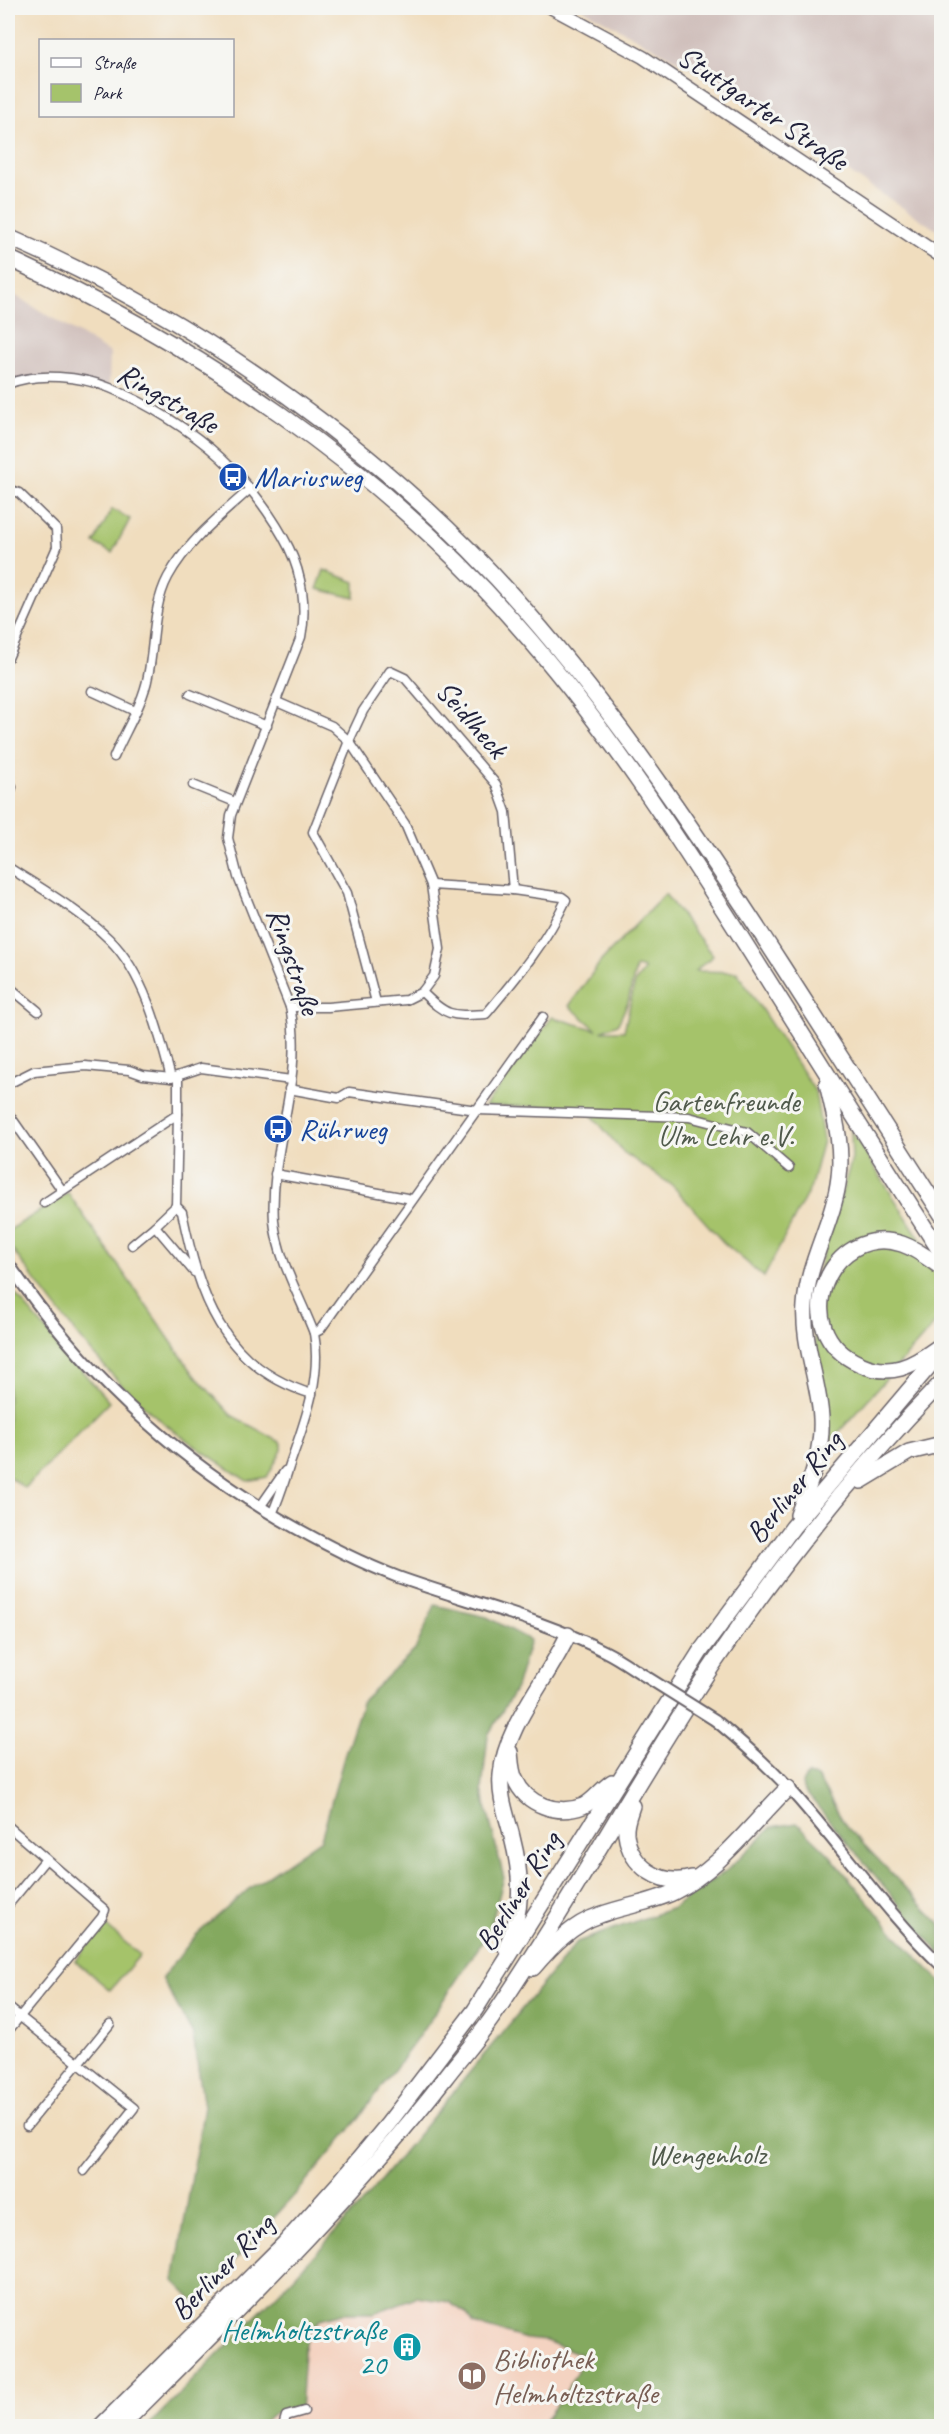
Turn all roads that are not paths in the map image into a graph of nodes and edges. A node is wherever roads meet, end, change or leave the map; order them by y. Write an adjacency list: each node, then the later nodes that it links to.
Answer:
1 (552, 8): 3 (main road, Stuttgarter Straße)
2 (8, 237): 42 (highway)
3 (942, 257)
4 (8, 258): 29 (highway)
5 (8, 384): 7 (street, Ringstraße)
6 (8, 489): 8 (street)
7 (249, 490): 11 (street, Ringstraße); 12 (street)
8 (8, 658)
9 (92, 691): 12 (street)
10 (190, 694): 13 (street)
11 (277, 702): 13 (street, Ringstraße); 14 (street)
12 (135, 711): 15 (street)
13 (267, 726): 19 (street, Ringstraße)
14 (349, 741): 21 (street); 22 (street, Seidlheck); 25 (street)
15 (114, 757)
16 (193, 785): 19 (street)
17 (12, 787): 18 (street)
18 (8, 798)
19 (235, 802): 26 (street, Ringstraße)
20 (8, 867): 30 (street)
21 (431, 885): 22 (street); 24 (street)
22 (513, 890): 24 (street)
23 (8, 986): 27 (street)
24 (422, 992): 25 (street)
25 (376, 1002): 26 (street)
26 (290, 1007): 32 (street, Ringstraße)
27 (38, 1011)
28 (543, 1017): 33 (street)
29 (824, 1070): 45 (highway); 59 (highway)
30 (174, 1077): 31 (street); 32 (street); 35 (street)
31 (8, 1084)
32 (290, 1085): 33 (street); 37 (street, Ringstraße)
33 (477, 1110): 36 (street); 39 (street)
34 (8, 1113): 38 (street)
35 (178, 1114): 38 (street); 41 (street)
36 (789, 1168)
37 (275, 1174): 39 (street); 49 (street, Ringstraße)
38 (62, 1190): 40 (street)
39 (412, 1199): 49 (street)
40 (44, 1203)
41 (176, 1206): 43 (street); 48 (street)
42 (942, 1215)
43 (155, 1226): 44 (street); 48 (street)
44 (132, 1245)
45 (942, 1254)
46 (10, 1267): 57 (street)
47 (942, 1268): 50 (highway)
48 (196, 1275): 53 (street)
49 (314, 1334): 53 (street, Ringstraße)
50 (942, 1345)
51 (942, 1351): 59 (highway, Berliner Ring)
52 (942, 1382): 56 (highway, Berliner Ring)
53 (312, 1394): 55 (street, Ringstraße)
54 (942, 1444): 56 (highway)
55 (291, 1463): 57 (street, Ringstraße); 58 (street, Ringstraße)
56 (840, 1497): 63 (highway, Berliner Ring)
57 (260, 1507): 58 (street)
58 (273, 1514): 60 (street)
59 (793, 1527): 62 (highway, Berliner Ring)
60 (568, 1635): 61 (highway); 64 (street, bridge)
61 (509, 1744): 62 (highway); 71 (highway)
62 (620, 1778): 71 (highway, Berliner Ring)
63 (638, 1782): 67 (highway); 73 (highway, Berliner Ring)
64 (788, 1788): 67 (highway); 69 (street)
65 (8, 1826): 66 (street)
66 (46, 1859): 68 (street); 72 (street)
67 (697, 1876): 73 (highway)
68 (8, 1905)
69 (942, 1966)
70 (8, 2007): 72 (street)
71 (475, 2010): 80 (highway, Berliner Ring)
72 (20, 2017): 75 (street); 76 (street)
73 (492, 2017): 81 (highway, Berliner Ring)
74 (110, 2024): 76 (street)
75 (8, 2031)
76 (78, 2063): 77 (street); 78 (street)
77 (27, 2126)
78 (84, 2170)
79 (304, 2411): 82 (street)
80 (101, 2427)
81 (121, 2427)
82 (283, 2427)

